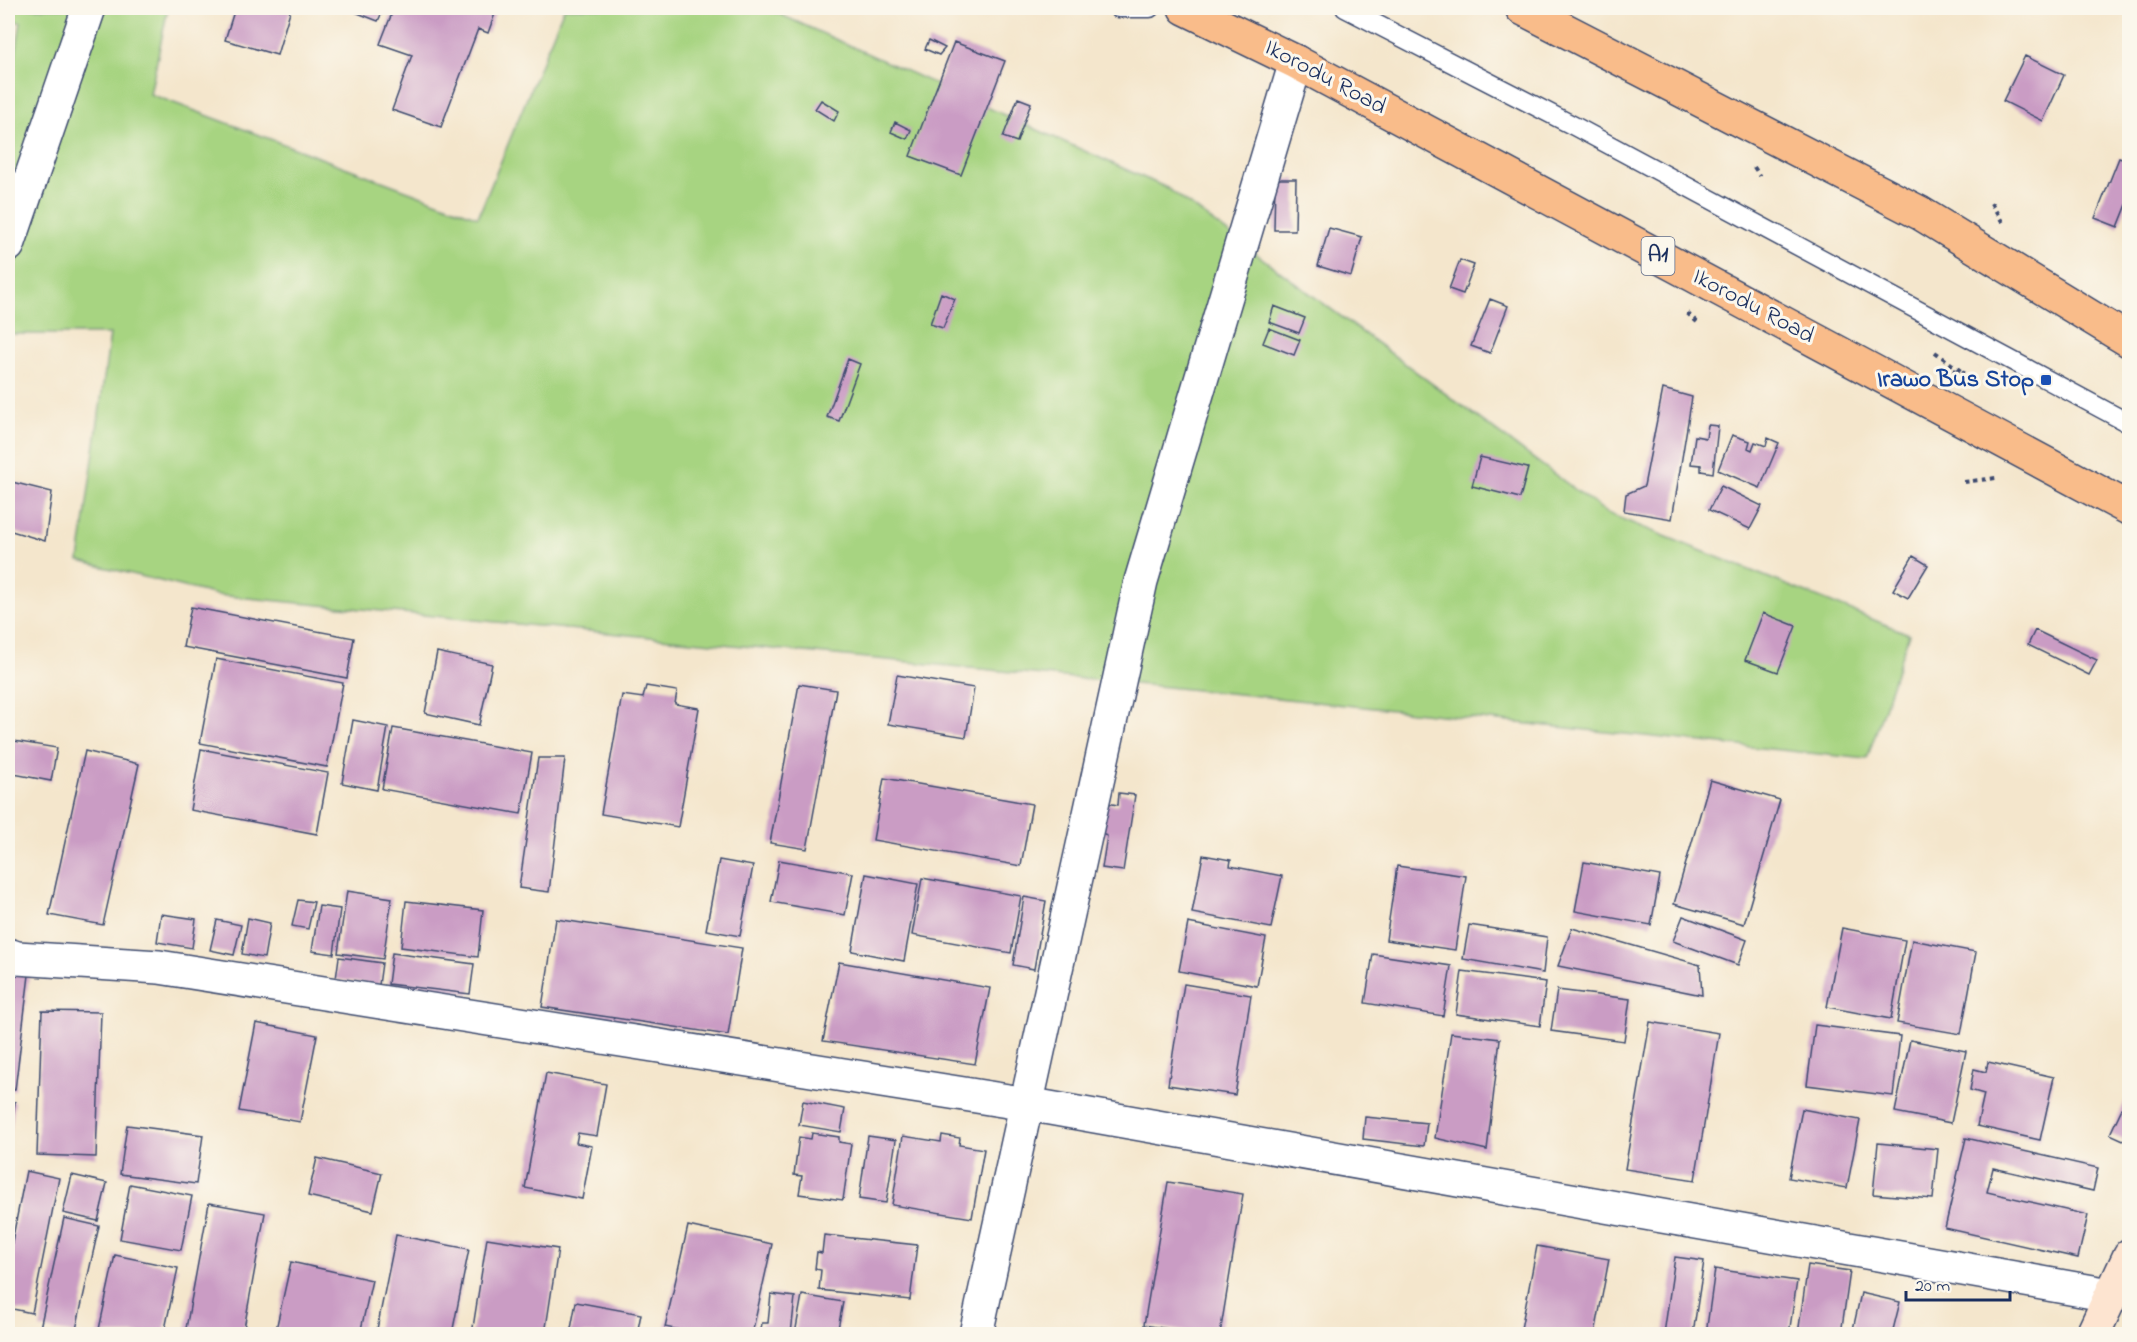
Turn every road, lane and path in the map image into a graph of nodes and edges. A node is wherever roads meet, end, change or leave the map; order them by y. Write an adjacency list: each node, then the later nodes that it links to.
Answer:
1 (89, 8): 8 (street)
2 (1118, 8): 3 (lane)
3 (1150, 8)
4 (1185, 8): 7 (highway, Ikorodu Road / A1)
5 (1344, 8): 12 (lane)
6 (1522, 8): 9 (highway)
7 (1296, 62): 13 (highway, Ikorodu Road / A1); 15 (street)
8 (8, 245)
9 (2130, 340)
10 (1932, 351): 11 (path)
11 (1964, 373)
12 (2130, 424)
13 (2130, 508)
14 (8, 955): 15 (street)
15 (1027, 1104): 17 (street); 18 (street)
16 (2130, 1255): 17 (street)
17 (2110, 1295): 19 (street)
18 (976, 1335)
19 (2093, 1335)

